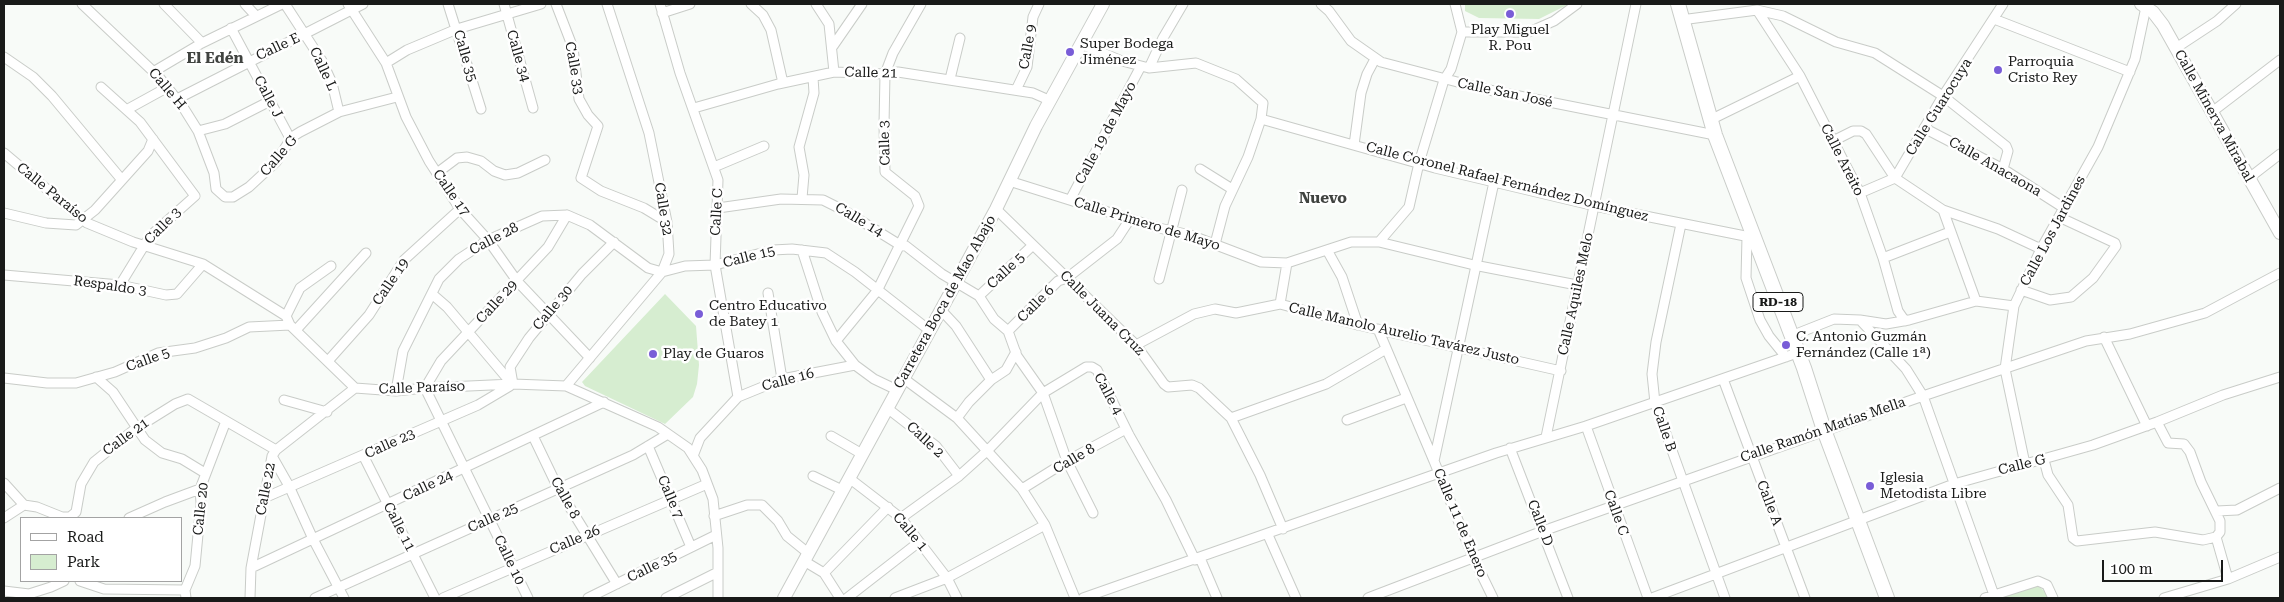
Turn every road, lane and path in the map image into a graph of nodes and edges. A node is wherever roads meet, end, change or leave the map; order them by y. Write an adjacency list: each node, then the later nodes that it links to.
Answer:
1 (164, 4): 39 (street)
2 (245, 4): 31 (street)
3 (284, 4): 31 (street); 37 (street, Calle L)
4 (363, 4): 27 (street, Calle E)
5 (448, 4): 35 (street, Calle 35)
6 (504, 4): 30 (street, Calle 34)
7 (541, 4): 30 (street)
8 (556, 4): 113 (street, Calle 33)
9 (607, 4): 113 (street, Calle 32)
10 (690, 4): 28 (street)
11 (751, 4): 57 (street)
12 (816, 4): 41 (street)
13 (862, 4): 41 (street)
14 (922, 4): 52 (street, Calle 3)
15 (1039, 4): 60 (street, Calle 9)
16 (1103, 4): 40 (street, Carretera Boca de Mao Abajo)
17 (1183, 4): 48 (street, Calle 19 de Mayo)
18 (1321, 4): 44 (street, Calle San José)
19 (1456, 4): 36 (street)
20 (1577, 4): 36 (street)
21 (1636, 4): 72 (street, Calle Aquiles Melo)
22 (1678, 4): 33 (main road, RD-18)
23 (2003, 4): 32 (street, Calle Guarocuya)
24 (2236, 4): 42 (street)
25 (86, 5): 49 (street, Calle H)
26 (2144, 5): 42 (street, Calle Minerva Mirabal); 51 (street, Calle Los Jardines)
27 (350, 6): 37 (street, Calle E); 46 (street, Calle 17)
28 (661, 8): 67 (street, Calle C)
29 (1757, 10): 33 (street); 53 (street, Calle Areito); 61 (street)
30 (506, 15): 35 (street); 66 (street, Calle 34)
31 (256, 16): 34 (street)
32 (1994, 19): 51 (street); 61 (street, Calle Guarocuya)
33 (1681, 20): 74 (main road, RD-18)
34 (231, 28): 39 (street); 45 (street, Calle J)
35 (457, 30): 46 (street); 69 (street, Calle 35)
36 (1462, 32): 56 (street)
37 (305, 34): 45 (street, Calle E); 70 (street, Calle L)
38 (960, 38): 55 (street)
39 (202, 43): 49 (street)
40 (1081, 44): 48 (street); 65 (street, Carretera Boca de Mao Abajo)
41 (833, 46): 50 (street)
42 (2176, 48): 71 (street, Calle Minerva Mirabal)
43 (4, 57): 93 (street)
44 (1376, 60): 56 (street, Calle San José); 81 (street)
45 (248, 61): 63 (street, Calle E); 64 (street, Calle J)
46 (386, 63): 62 (street, Calle 17)
47 (2279, 63): 71 (street)
48 (1145, 67): 73 (street); 101 (street, Calle 19 de Mayo)
49 (153, 72): 59 (street, Calle H)
50 (834, 72): 52 (street, Calle 21); 54 (street, Calle 21)
51 (2130, 72): 104 (street, Calle Los Jardines)
52 (885, 74): 55 (street, Calle 21); 124 (street, Calle 3)
53 (1800, 76): 74 (street); 80 (street, Calle Areito)
54 (813, 77): 57 (street, Calle 21); 100 (street)
55 (950, 79): 60 (street, Calle 21)
56 (1444, 80): 72 (street, Calle San José); 86 (street)
57 (783, 83): 67 (street, Calle 21)
58 (101, 87): 68 (street)
59 (168, 87): 63 (street, Calle H); 68 (street)
60 (1016, 90): 65 (street, Calle 21)
61 (1943, 96): 75 (street, Calle Guarocuya); 89 (street)
62 (397, 97): 70 (street, Calle G); 90 (street, Calle 17)
63 (177, 99): 76 (street, Calle H)
64 (270, 101): 76 (street); 79 (street, Calle J)
65 (1051, 101): 94 (street, Carretera Boca de Mao Abajo)
66 (533, 108)
67 (694, 108): 87 (street, Calle C)
68 (128, 109): 78 (street)
69 (481, 109)
70 (339, 112): 79 (street, Calle G)
71 (2212, 112): 92 (street, Calle Minerva Mirabal)
72 (1613, 116): 77 (street, Calle San José); 102 (street, Calle Aquiles Melo)
73 (1262, 119): 81 (street, Calle Coronel Rafael Fernández Domínguez); 96 (street)
74 (1710, 120): 77 (main road, RD-18)
75 (1924, 128): 89 (street, Calle Anacaona); 91 (street, Calle Guarocuya)
76 (198, 131): 99 (street, Calle H)
77 (1715, 135): 118 (main road, RD-18)
78 (153, 139): 93 (street); 123 (street, Calle 3)
79 (290, 140): 99 (street, Calle G)
80 (1833, 141): 91 (street); 98 (street, Calle Areito)
81 (1354, 145): 86 (street, Calle Coronel Rafael Fernández Domínguez)
82 (764, 146): 87 (street)
83 (4, 153): 112 (street, Calle Paraíso)
84 (2280, 154): 92 (street)
85 (545, 160): 90 (street)
86 (1419, 163): 95 (street, Calle Coronel Rafael Fernández Domínguez); 121 (street)
87 (714, 167): 103 (street, Calle C)
88 (1200, 169): 96 (street)
89 (2003, 169): 104 (street, Calle Anacaona)
90 (437, 173): 105 (street, Calle 17)
91 (1895, 178): 98 (street); 107 (street)
92 (2249, 178): 117 (street, Calle Minerva Mirabal)
93 (122, 180): 112 (street)
94 (1009, 181): 101 (street, Calle Primero de Mayo); 106 (street, Carretera Boca de Mao Abajo)
95 (1494, 182): 102 (street, Calle Coronel Rafael Fernández Domínguez); 133 (street, Calle 11 de Enero)
96 (1232, 189): 122 (street)
97 (1182, 190): 115 (street)
98 (1860, 193): 130 (street, Calle Areito)
99 (220, 195)
100 (802, 198): 103 (street, Calle 14); 124 (street, Calle 14)
101 (1070, 200): 111 (street, Calle Primero de Mayo)
102 (1595, 206): 114 (street, Calle Coronel Rafael Fernández Domínguez); 144 (street, Calle Aquiles Melo)
103 (718, 208): 135 (street, Calle C)
104 (2064, 208): 110 (street, Calle Los Jardines)
105 (460, 209): 119 (street, Calle 17); 172 (street, Calle 19)
106 (996, 209): 125 (street, Calle Juana Cruz); 142 (street, Carretera Boca de Mao Abajo)
107 (1944, 210): 116 (street); 128 (street)
108 (4, 213): 112 (street)
109 (567, 215): 119 (street, Calle 28); 120 (street, Calle 28); 141 (street, Calle 29)
110 (2059, 217): 128 (street, Calle Los Jardines); 145 (street)
111 (1130, 218): 115 (street, Calle Primero de Mayo); 139 (street, Calle 6)
112 (84, 221): 123 (street, Calle Paraíso)
113 (667, 222): 136 (street, Calle 32)
114 (1681, 224): 118 (street, Calle Coronel Rafael Fernández Domínguez); 195 (street, Calle B)
115 (1172, 231): 122 (street, Calle Primero de Mayo); 140 (street)
116 (1950, 232): 130 (street); 150 (street)
117 (2280, 233)
118 (1751, 238): 163 (main road, RD-18); 170 (street)
119 (488, 240): 141 (street, Calle 17); 148 (street, Calle 28)
120 (614, 242): 136 (street, Calle 28); 154 (street, Calle 30)
121 (1379, 242): 127 (street, Calle Primero de Mayo); 133 (street, Calle Primero de Mayo)
122 (1215, 244): 131 (street, Calle Primero de Mayo)
123 (143, 245): 132 (street, Calle Paraíso); 143 (street, Calle 3)
124 (900, 245): 142 (street, Calle 14); 146 (street, Calle 3)
125 (1033, 245): 139 (street, Calle Juana Cruz); 149 (street, Calle 5)
126 (802, 250): 135 (street, Calle 15); 146 (street, Calle 15); 165 (street)
127 (1327, 250): 131 (street, Calle Primero de Mayo); 158 (street)
128 (2041, 250): 145 (street, Calle Los Jardines)
129 (366, 253): 157 (street)
130 (1883, 258): 156 (street, Calle Areito)
131 (1287, 263): 151 (street)
132 (203, 264): 143 (street, Respaldo 3); 157 (street, Calle Paraíso)
133 (1474, 265): 144 (street, Calle Primero de Mayo); 167 (street, Calle 11 de Enero)
134 (331, 266): 157 (street)
135 (715, 266): 136 (street, Calle 15); 191 (street, Calle C)
136 (662, 272): 171 (street, Calle 32)
137 (2280, 272): 164 (street, Calle Ramón Matías Mella)
138 (4, 275): 143 (street, Respaldo 3)
139 (1068, 278): 161 (street, Calle 6); 166 (street, Calle Juana Cruz)
140 (1159, 279)
141 (517, 281): 154 (street, Calle 17); 162 (street, Calle 29)
142 (956, 283): 149 (street, Calle 14); 153 (street, Carretera Boca de Mao Abajo)
143 (120, 285)
144 (1577, 285): 175 (street, Calle Aquiles Melo)
145 (2022, 290): 152 (street, Calle Los Jardines)
146 (877, 291): 160 (street, Calle 15); 165 (street, Calle 3)
147 (768, 293): 180 (street)
148 (432, 294): 162 (street); 188 (street, Calle 28)
149 (979, 296): 161 (street)
150 (1976, 301): 152 (street); 156 (street)
151 (1280, 304): 158 (street, Calle Manolo Aurelio Tavárez Justo); 166 (street, Calle Manolo Aurelio Tavárez Justo)
152 (2014, 306): 174 (street, Calle Los Jardines)
153 (941, 310): 160 (street, Carretera Boca de Mao Abajo); 182 (street)
154 (547, 314): 171 (street, Calle 17); 183 (street, Calle 30)
155 (1860, 320): 156 (street); 163 (street); 190 (street)
156 (1905, 321)
157 (290, 324): 172 (street, Calle Paraíso); 176 (street, Calle 5)
158 (1358, 325): 159 (street, Calle Manolo Aurelio Tavárez Justo)
159 (1378, 329): 167 (street, Calle Manolo Aurelio Tavárez Justo); 168 (street)
160 (929, 330): 179 (street, Carretera Boca de Mao Abajo)
161 (1008, 331): 169 (street)
162 (469, 332): 183 (street); 186 (street, Calle 29)
163 (1790, 336): 170 (main road, RD-18)
164 (2104, 337): 174 (street, Calle Ramón Matías Mella); 205 (street)
165 (836, 341): 173 (street)
166 (1136, 345): 199 (street, Calle Juana Cruz)
167 (1457, 348): 175 (street, Calle Manolo Aurelio Tavárez Justo); 223 (street, Calle 11 de Enero)
168 (1386, 349): 192 (street); 199 (street)
169 (1016, 352): 182 (street); 189 (street)
170 (1792, 355): 181 (street); 208 (main road, RD-18)
171 (590, 358): 184 (street, Calle 32)
172 (328, 361): 185 (street, Calle Paraíso)
173 (855, 366): 180 (street, Calle 16); 187 (street)
174 (2005, 369): 190 (street, Calle Ramón Matías Mella); 224 (street, Calle Los Jardines)
175 (1560, 371): 212 (street, Calle Aquiles Melo)
176 (96, 377): 178 (street, Calle 5); 206 (street)
177 (2280, 377): 203 (street, Calle G)
178 (4, 378)
179 (903, 378): 187 (street, Carretera Boca de Mao Abajo); 198 (street)
180 (782, 379): 191 (street, Calle 16)
181 (1722, 379): 195 (street); 220 (street, Calle A)
182 (991, 380): 198 (street)
183 (512, 384): 184 (street, Calle Paraíso); 186 (street, Calle Paraíso); 202 (street, Calle 23)
184 (566, 386): 194 (street, Calle Paraíso)
185 (355, 388): 188 (street, Calle Paraíso); 197 (street, Calle 22)
186 (425, 388): 188 (street, Calle Paraíso); 202 (street, Calle 10)
187 (897, 390): 196 (street, Carretera Boca de Mao Abajo)
188 (396, 392)
189 (1043, 393): 207 (street, Calle 4); 215 (street, Calle 4); 222 (street)
190 (1923, 396): 208 (street, Calle Ramón Matías Mella); 234 (street)
191 (738, 398): 219 (street, Calle 16)
192 (1406, 398): 200 (street); 223 (street)
193 (284, 400): 197 (street)
194 (604, 402): 209 (street, Calle Paraíso); 210 (street, Calle 24)
195 (1655, 403): 204 (street); 231 (street, Calle B)
196 (887, 408): 217 (street, Carretera Boca de Mao Abajo); 229 (street, Calle 2)
197 (327, 412): 216 (street, Calle 22)
198 (957, 418): 215 (street)
199 (1230, 418): 256 (street, Calle Juana Cruz)
200 (1346, 420)
201 (226, 421): 206 (street, Calle 21); 216 (street, Calle 21); 226 (street, Calle 20)
202 (440, 421): 218 (street, Calle 23); 225 (street, Calle 10)
203 (2157, 422): 205 (street, Calle G); 247 (street)
204 (1586, 426): 212 (street); 246 (street, Calle C)
205 (2147, 426): 221 (street, Calle G)
206 (135, 428): 226 (street); 243 (street, Calle 21)
207 (1126, 429): 222 (street, Calle 8); 270 (street, Calle 4)
208 (1824, 430): 220 (street, Calle Ramón Matías Mella); 254 (main road, RD-18)
209 (668, 434): 213 (street, Calle 25); 219 (street, Calle Paraíso)
210 (533, 436): 225 (street, Calle 24); 236 (street, Calle 8)
211 (830, 436): 217 (street)
212 (1546, 437): 214 (street)
213 (648, 446): 236 (street, Calle 25); 242 (street, Calle 7)
214 (1510, 448): 227 (street); 257 (street, Calle D)
215 (988, 450): 229 (street, Calle 4); 239 (street)
216 (274, 453): 235 (street); 241 (street, Calle 22)
217 (862, 454): 230 (street, Carretera Boca de Mao Abajo)
218 (363, 455): 235 (street, Calle 23); 244 (street, Calle 11)
219 (694, 456): 233 (street, Calle Paraíso)
220 (1751, 456): 231 (street, Calle Ramón Matías Mella); 265 (street, Calle A)
221 (2044, 460): 224 (street, Calle G); 261 (street)
222 (1067, 461): 239 (street, Calle 8); 248 (street)
223 (1434, 462): 227 (street, Calle 11 de Enero)
224 (2025, 464): 234 (street, Calle G)
225 (466, 468): 244 (street, Calle 24); 253 (street, Calle 10)
226 (205, 473): 238 (street, Calle 20)
227 (1439, 473): 256 (street); 269 (street, Calle 11 de Enero)
228 (813, 476): 240 (street)
229 (959, 476): 252 (street, Calle 4)
230 (849, 478): 240 (street, Carretera Boca de Mao Abajo); 245 (street, Calle 1)
231 (1682, 481): 246 (street, Calle Ramón Matías Mella); 275 (street, Calle B)
232 (4, 483): 243 (street)
233 (707, 484): 242 (street, Calle 26); 249 (street, Calle Paraíso)
234 (1954, 484): 254 (street, Calle G); 286 (street)
235 (289, 486): 241 (street, Calle 23); 262 (street)
236 (558, 488): 253 (street, Calle 25); 258 (street, Calle 8)
237 (2280, 488): 247 (street)
238 (200, 489): 250 (street); 283 (street, Calle 20)
239 (1022, 489): 255 (street)
240 (842, 490): 268 (street, Carretera Boca de Mao Abajo)
241 (264, 498): 272 (street, Calle 22)
242 (671, 499): 258 (street, Calle 26); 264 (street, Calle 7)
243 (24, 505): 251 (street)
244 (388, 505): 262 (street, Calle 24); 266 (street, Calle 11)
245 (888, 507): 252 (street, Calle 1); 274 (street)
246 (1614, 507): 257 (street, Calle Ramón Matías Mella); 308 (street, Calle C)
247 (2217, 511): 261 (street)
248 (1093, 513)
249 (714, 516): 259 (street, Calle Paraíso); 268 (street)
250 (131, 517)
251 (4, 518)
252 (902, 518): 263 (street, Calle 1)
253 (489, 520): 266 (street, Calle 25); 271 (street, Calle 10)
254 (1858, 520): 265 (street, Calle G); 312 (main road, RD-18)
255 (1045, 525): 276 (street); 301 (street)
256 (1283, 529): 260 (street)
257 (1543, 531): 269 (street, Calle Ramón Matías Mella); 307 (street, Calle D)
258 (586, 535): 271 (street, Calle 26); 280 (street, Calle 8)
259 (716, 535): 264 (street, Calle 35); 273 (street, Calle Paraíso)
260 (1268, 535): 270 (street); 304 (street)
261 (2216, 537): 277 (street)
262 (312, 539): 272 (street, Calle 24); 281 (street)
263 (919, 542): 276 (street, Calle 1); 298 (street)
264 (691, 547): 280 (street, Calle 35)
265 (1786, 548): 275 (street, Calle G); 311 (street, Calle A)
266 (412, 553): 281 (street, Calle 25); 290 (street, Calle 11)
267 (2280, 556): 277 (street)
268 (806, 557): 274 (street); 296 (street, Carretera Boca de Mao Abajo)
269 (1473, 557): 285 (street, Calle Ramón Matías Mella); 306 (street, Calle 11 de Enero)
270 (1197, 559): 302 (street); 303 (street, Calle 4)
271 (512, 567): 291 (street, Calle 26); 292 (street, Calle 10)
272 (251, 568): 287 (street, Calle 22)
273 (718, 572): 294 (street); 295 (street, Calle Paraíso)
274 (824, 573): 297 (street)
275 (1716, 574): 309 (street, Calle G); 310 (street, Calle B)
276 (947, 578): 299 (street); 300 (street, Calle 1)
277 (2228, 579): 315 (street)
278 (62, 582): 284 (street)
279 (83, 582): 283 (street)
280 (617, 584): 293 (street, Calle 35)
281 (339, 587): 288 (street, Calle 25); 289 (street)
282 (4, 591): 284 (street)
283 (186, 594)
284 (36, 595)
285 (1384, 595): 305 (street, Calle Ramón Matías Mella)
286 (1994, 595): 313 (street); 314 (street)
287 (250, 598)
288 (315, 598)
289 (344, 598)
290 (435, 598)
291 (443, 598)
292 (528, 598)
293 (589, 598)
294 (666, 598)
295 (718, 598)
296 (784, 598)
297 (840, 598)
298 (847, 598)
299 (895, 598)
300 (957, 598)
301 (1075, 598)
302 (1083, 598)
303 (1217, 598)
304 (1296, 598)
305 (1368, 598)
306 (1493, 598)
307 (1568, 598)
308 (1648, 598)
309 (1652, 598)
310 (1725, 598)
311 (1805, 598)
312 (1887, 598)
313 (1985, 598)
314 (2053, 598)
315 (2164, 598)

